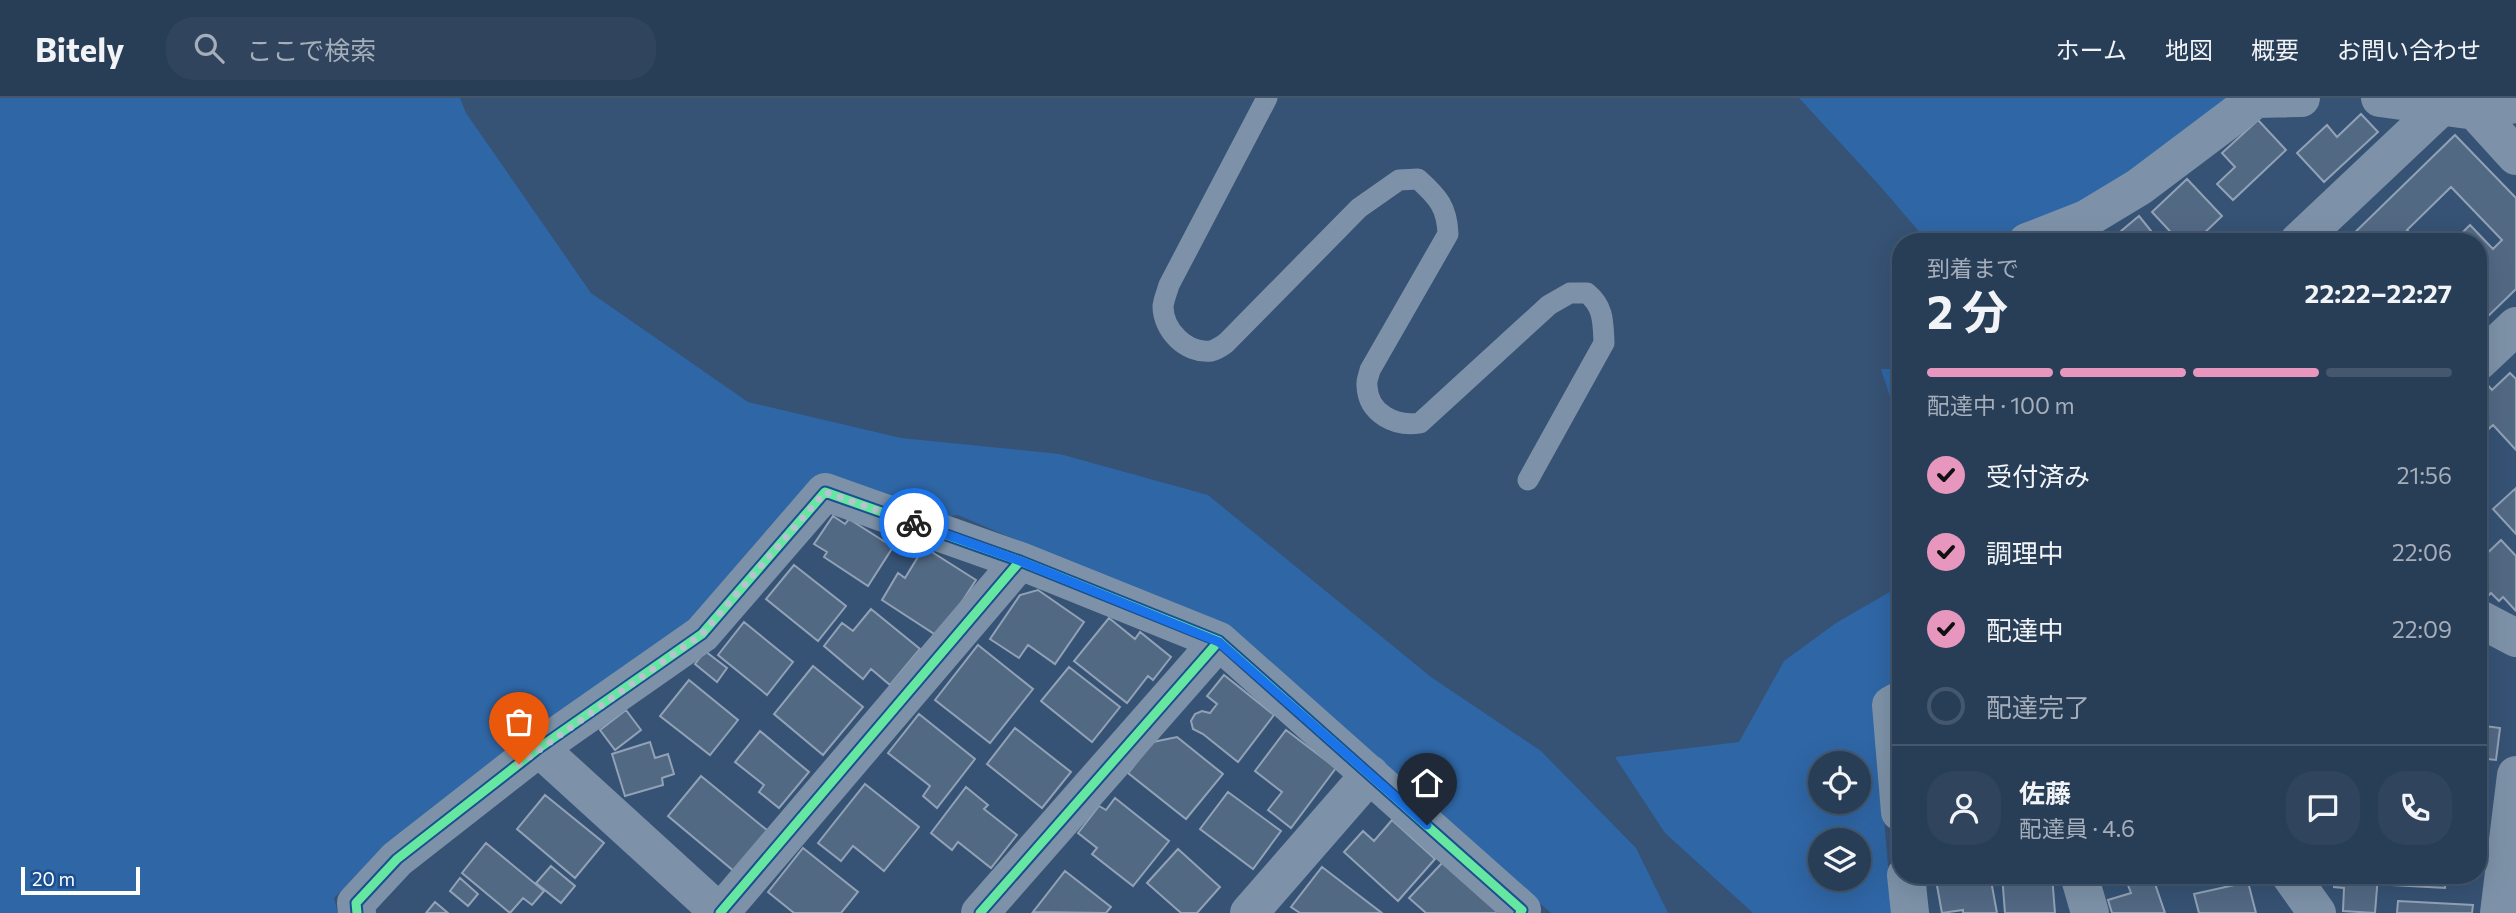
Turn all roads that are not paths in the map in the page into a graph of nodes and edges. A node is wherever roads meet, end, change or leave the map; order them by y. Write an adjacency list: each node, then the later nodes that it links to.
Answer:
1 (1267, 98): 11 (lane)
2 (2301, 98): 7 (street)
3 (2380, 98): 5 (street)
4 (2516, 104): 5 (street)
5 (2458, 109): 6 (street); 8 (street)
6 (2516, 156)
7 (2049, 233)
8 (2309, 233)
9 (2516, 326): 10 (street)
10 (2487, 353)
11 (1528, 480)
12 (1020, 561): 15 (street); 16 (street); 23 (street)
13 (2487, 623): 14 (street)
14 (2516, 638)
15 (1219, 642): 17 (street); 24 (street)
16 (539, 748): 22 (street); 23 (street)
17 (1370, 774): 25 (street); 26 (street)
18 (2516, 775): 30 (street)
19 (1907, 884): 27 (street)
20 (2081, 884): 28 (street)
21 (2296, 884): 29 (street)
22 (357, 913)
23 (720, 913)
24 (980, 913)
25 (1249, 913)
26 (1520, 913)
27 (1910, 913)
28 (2090, 913)
29 (2317, 913)
30 (2499, 913)

